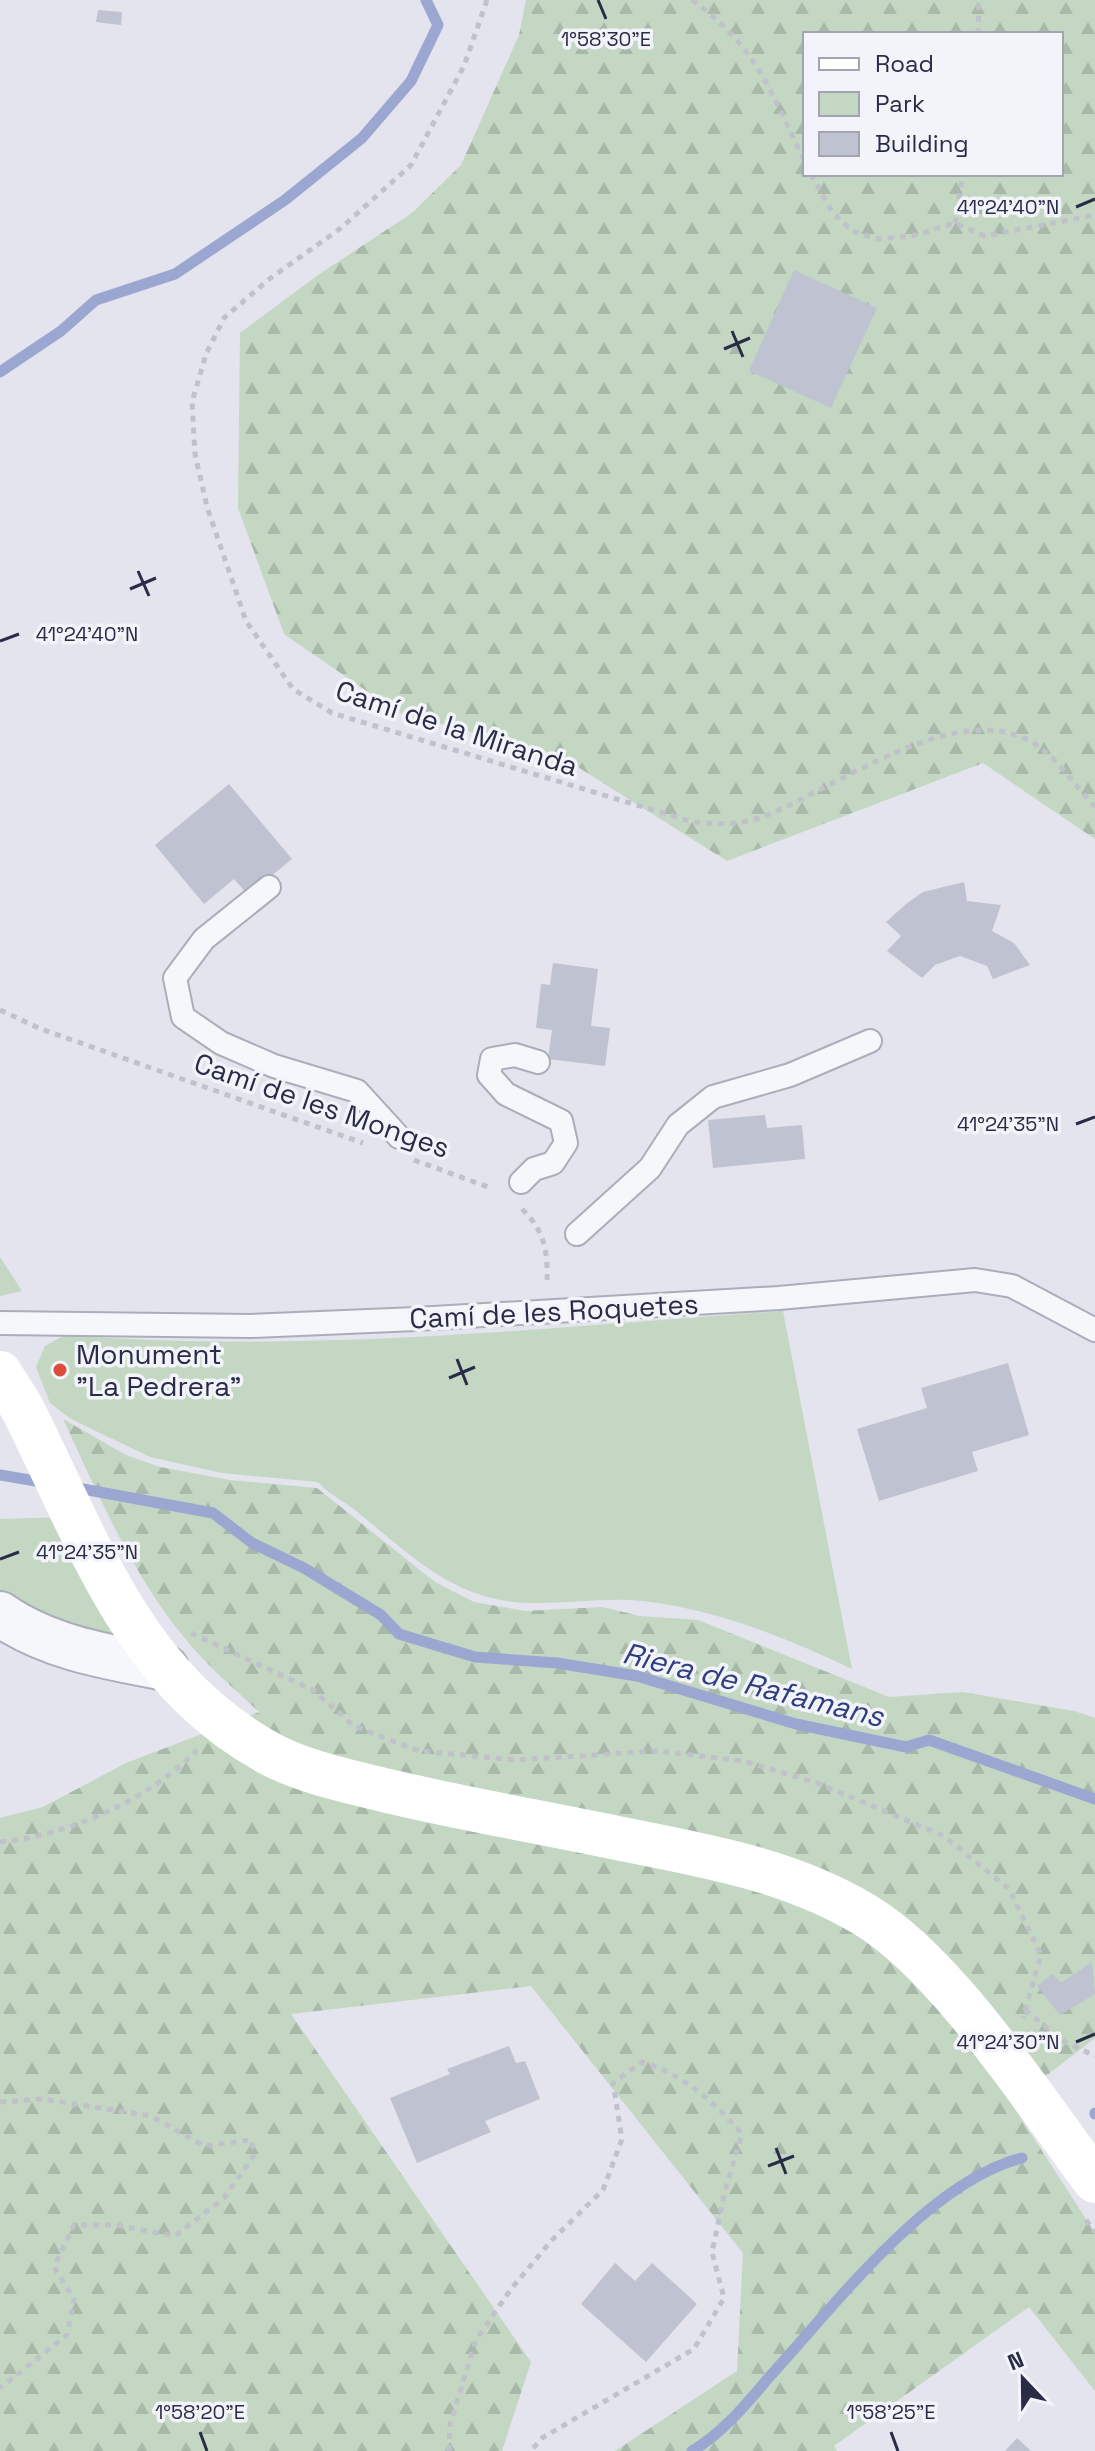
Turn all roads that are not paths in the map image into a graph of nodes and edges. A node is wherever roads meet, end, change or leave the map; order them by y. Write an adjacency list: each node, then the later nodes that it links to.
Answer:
1 (269, 887): 4 (lane)
2 (870, 1041): 6 (lane)
3 (538, 1062): 5 (lane)
4 (401, 1146)
5 (521, 1182)
6 (577, 1234)
7 (0, 1323): 8 (lane, Camí de les Roquetes)
8 (1095, 1330)
9 (11, 1390): 11 (main road)
10 (0, 1614): 11 (street)
11 (166, 1668): 12 (main road)
12 (1086, 2195)

